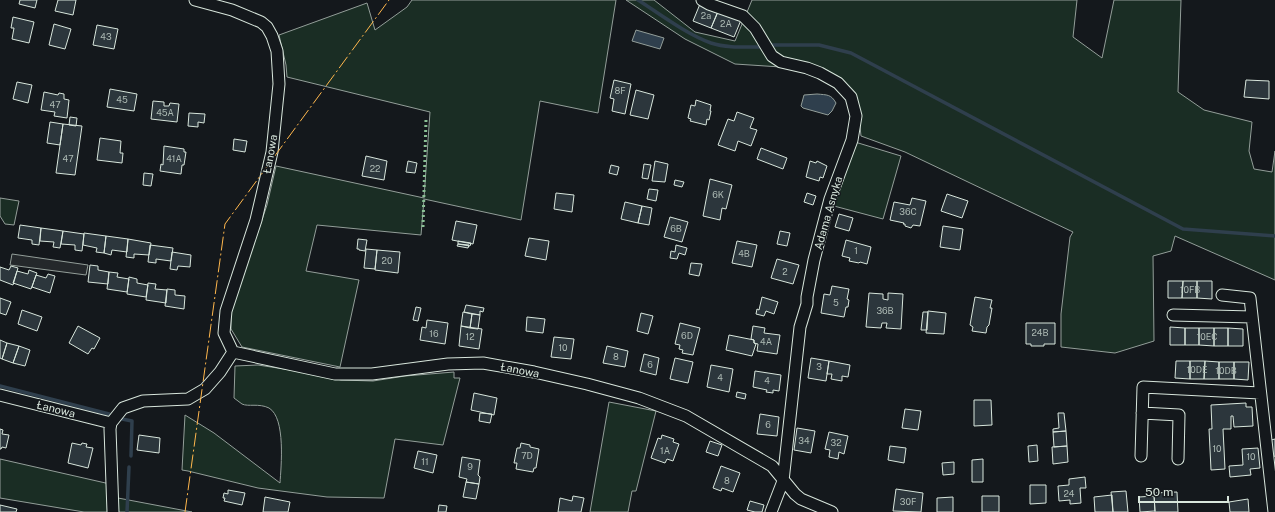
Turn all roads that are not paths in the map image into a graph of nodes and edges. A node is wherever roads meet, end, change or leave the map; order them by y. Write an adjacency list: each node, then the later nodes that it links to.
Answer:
1 (195, 0): 6 (street, Łanowa)
2 (702, 0): 14 (street, Adama Asnyka)
3 (1222, 295): 5 (street)
4 (1173, 315): 5 (street)
5 (1252, 317): 7 (street)
6 (233, 352): 10 (street); 14 (street, Łanowa)
7 (1260, 393): 9 (street); 13 (street)
8 (0, 395): 10 (street, Łanowa)
9 (1142, 413): 11 (street); 12 (street)
10 (111, 423): 15 (street)
11 (1141, 456)
12 (1178, 459)
13 (1272, 471): 18 (street)
14 (783, 481): 16 (street, Adama Asnyka); 17 (street, Łanowa)
15 (113, 512)
16 (771, 512)
17 (832, 512)
18 (1274, 512)

